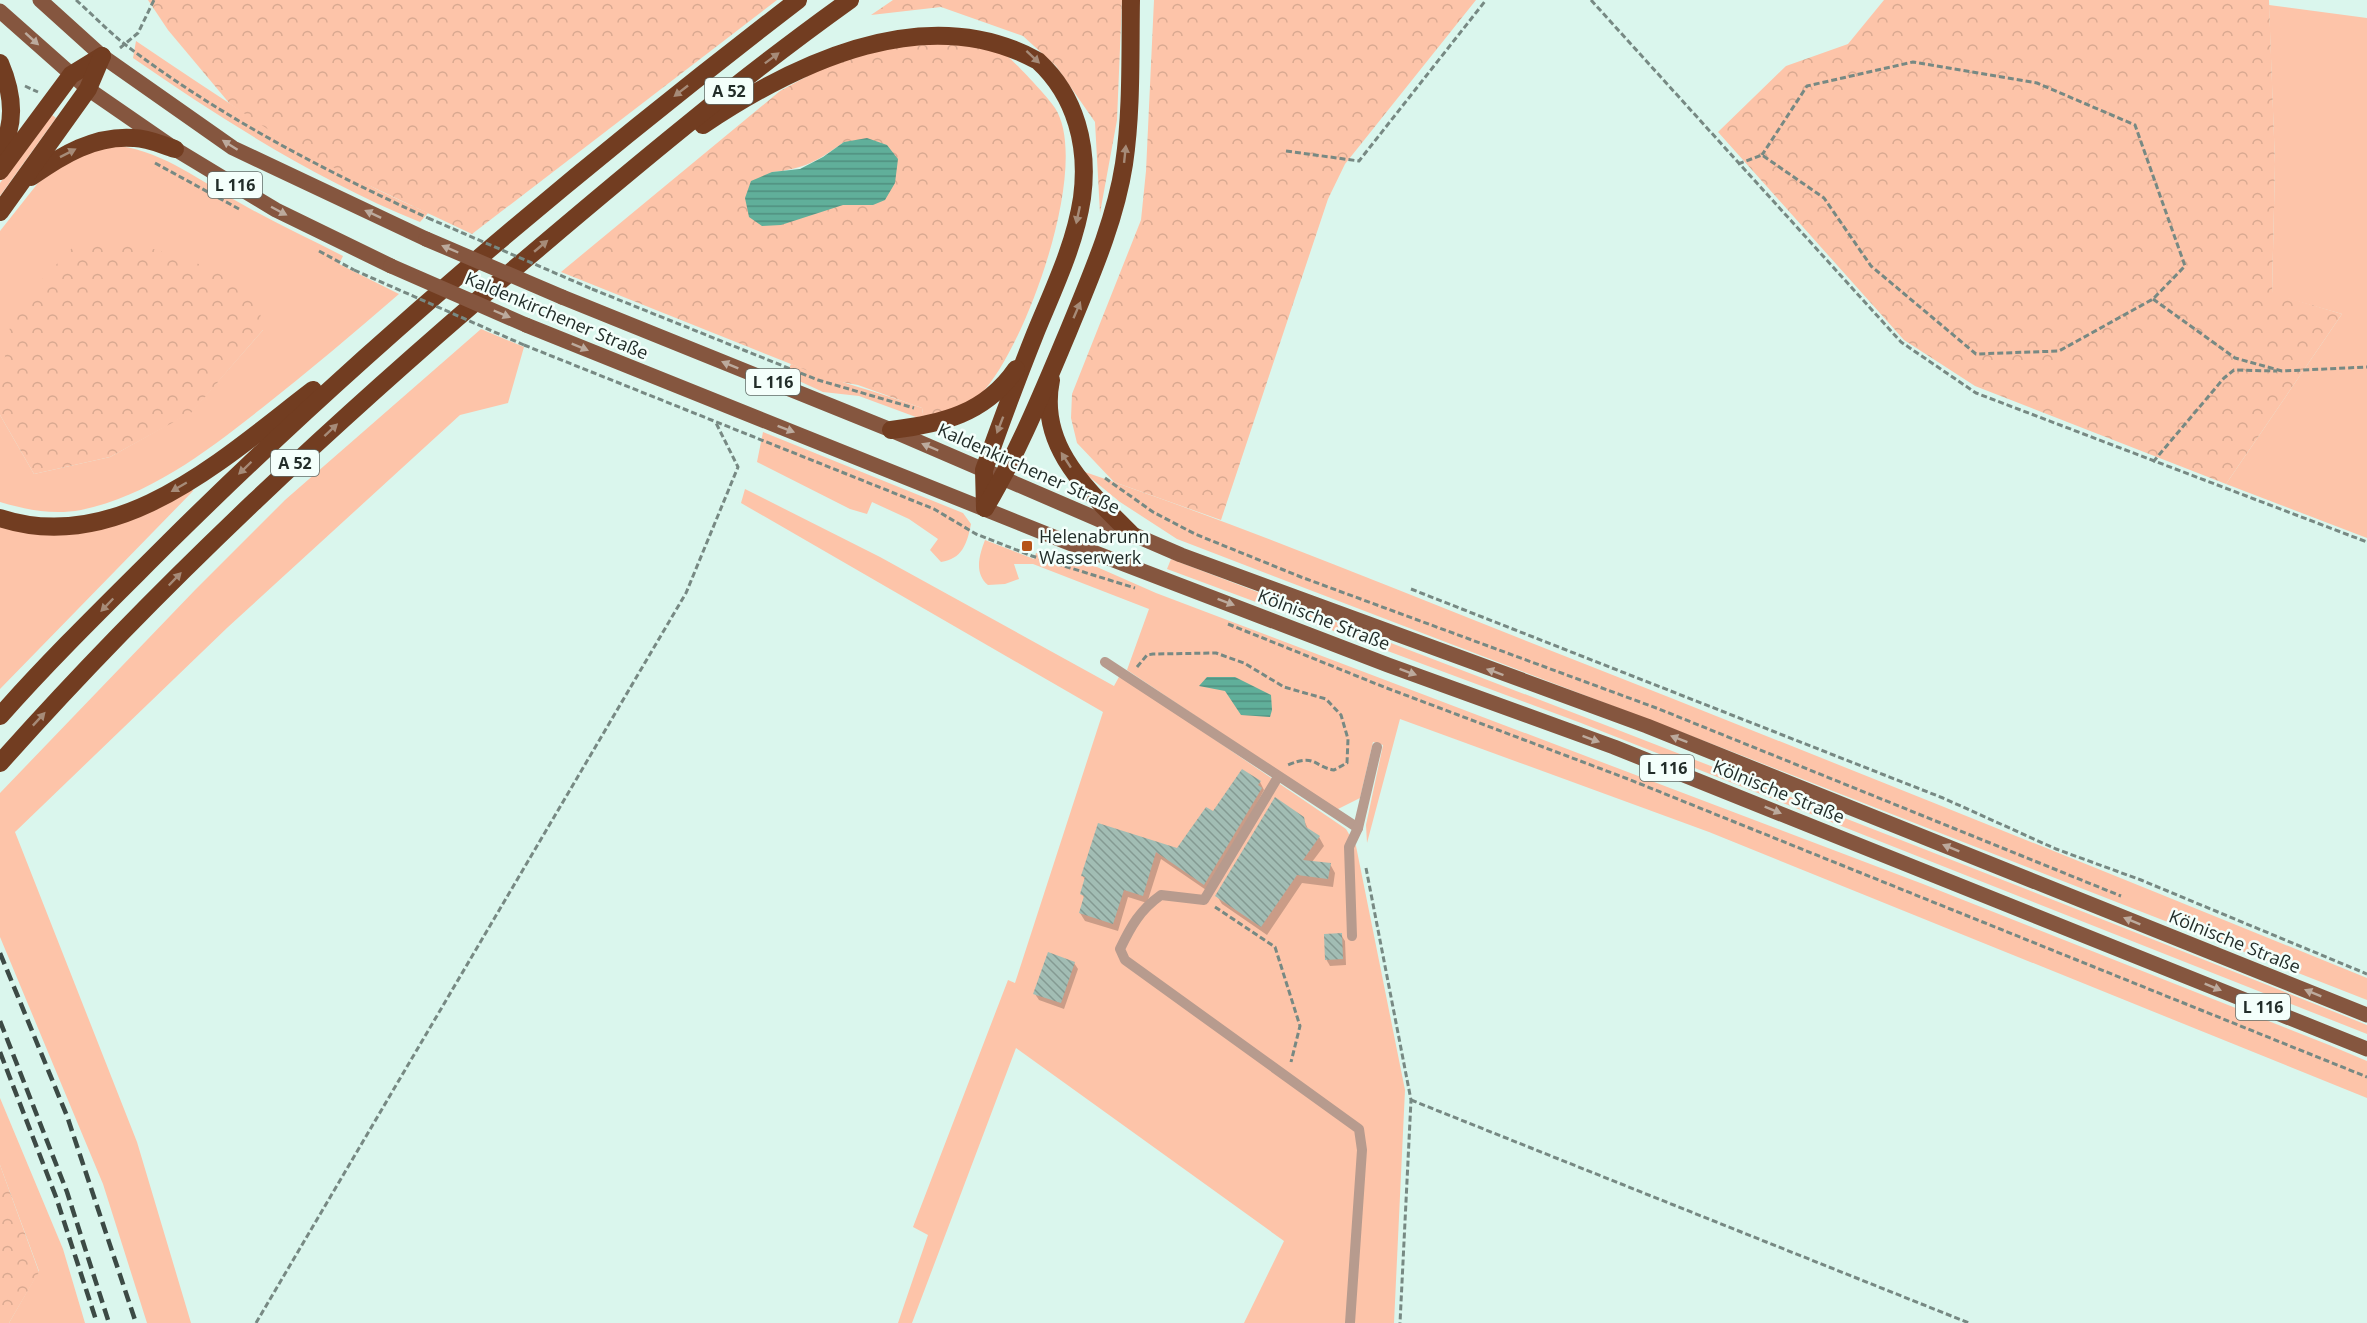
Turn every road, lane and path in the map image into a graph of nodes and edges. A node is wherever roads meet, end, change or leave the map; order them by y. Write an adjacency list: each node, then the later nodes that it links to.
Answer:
1 (40, 0): 13 (main road, Kaldenkirchener Straße / L 116)
2 (76, 0): 12 (path)
3 (154, 0): 12 (path)
4 (798, 0): 32 (highway, A 52, one-way to 32)
5 (850, 0): 27 (highway, A 52, one-way to 5)
6 (1131, 0): 34 (highway, one-way to 6)
7 (1485, 0): 21 (path)
8 (1591, 0): 24 (path)
9 (0, 11): 15 (main road, Kaldenkirchener Straße / L 116, one-way to 15)
10 (940, 18): 33 (highway, one-way to 33)
11 (886, 24): 27 (highway)
12 (126, 45): 37 (path, bridge)
13 (102, 56): 15 (highway); 17 (highway); 39 (main road, Kaldenkirchener Straße / L 116, one-way to 13, bridge)
14 (0, 63): 16 (highway)
15 (71, 75): 17 (main road, Kaldenkirchener Straße / L 116); 18 (highway)
16 (8, 81): 18 (path); 20 (highway)
17 (88, 89): 19 (main road, Kaldenkirchener Straße / L 116); 26 (highway)
18 (52, 102): 25 (highway)
19 (176, 148): 26 (highway, one-way to 19); 44 (main road, Kaldenkirchener Straße / L 116, one-way to 44, bridge)
20 (0, 151)
21 (1286, 151)
22 (1762, 155): 24 (path); 31 (path); 31 (path)
23 (151, 160): 29 (path)
24 (1738, 164): 40 (path)
25 (0, 171)
26 (19, 185): 28 (highway)
27 (612, 186): 57 (highway, A 52, one-way to 27)
28 (0, 212)
29 (245, 213)
30 (315, 249): 38 (path, bridge)
31 (2153, 299): 36 (path)
32 (412, 314): 45 (highway, one-way to 45); 55 (highway, A 52, one-way to 55)
33 (1028, 350): 39 (highway); 41 (highway, one-way to 41)
34 (1054, 364): 43 (highway); 46 (highway, one-way to 34)
35 (2367, 367): 36 (path)
36 (2282, 371): 40 (path)
37 (924, 411)
38 (715, 422): 51 (path); 71 (path)
39 (891, 430): 41 (main road, Kaldenkirchener Straße / L 116, one-way to 39)
40 (2153, 462): 47 (path)
41 (984, 470): 43 (main road, Kaldenkirchener Straße / L 116); 44 (highway)
42 (1103, 477): 62 (path)
43 (1003, 478): 44 (highway); 46 (main road, Kaldenkirchener Straße / L 116)
44 (985, 508): 49 (main road, Kaldenkirchener Straße / L 116)
45 (0, 518)
46 (1132, 535): 48 (main road, Kaldenkirchener Straße / L 116)
47 (2367, 543)
48 (1177, 553): 65 (main road, Kölnische Straße / L 116, one-way to 48)
49 (1172, 581): 66 (main road, Kölnische Straße / L 116, one-way to 66)
50 (1411, 589): 64 (path)
51 (1145, 591)
52 (1222, 621): 67 (path)
53 (1105, 662): 54 (lane)
54 (1128, 675): 58 (lane); 58 (path)
55 (0, 716)
56 (1377, 747): 59 (lane)
57 (0, 763)
58 (1278, 777): 59 (lane); 61 (lane)
59 (1358, 828): 63 (lane)
60 (1364, 862): 69 (path)
61 (1204, 900): 68 (path); 68 (lane)
62 (2131, 900)
63 (1352, 936)
64 (2367, 974)
65 (2367, 1015)
66 (2367, 1049)
67 (2367, 1077)
68 (1287, 1078): 72 (lane)
69 (1411, 1100): 70 (path); 73 (path)
70 (1959, 1321): 74 (path)
71 (256, 1323)
72 (1350, 1323)
73 (1400, 1323)
74 (1969, 1323)

